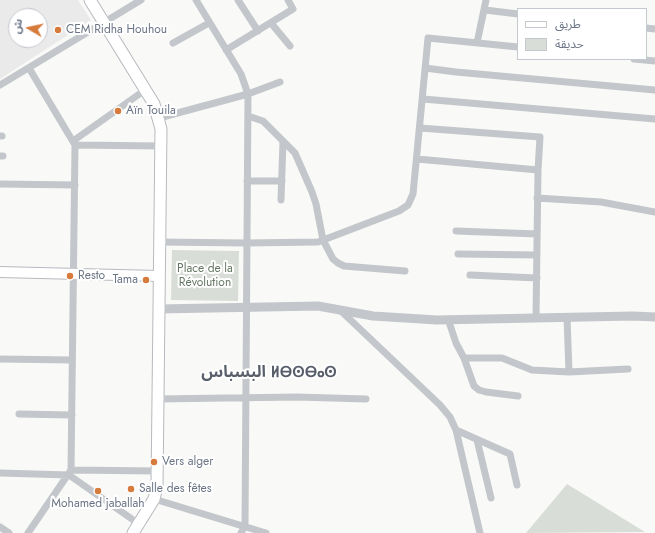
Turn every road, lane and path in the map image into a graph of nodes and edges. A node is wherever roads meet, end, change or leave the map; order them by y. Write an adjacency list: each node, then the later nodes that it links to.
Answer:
1 (90, 0): 9 (main road)
2 (141, 0): 9 (street)
3 (196, 0): 10 (street)
4 (238, 0): 12 (street)
5 (288, 0): 11 (street)
6 (486, 0): 7 (street)
7 (485, 10): 8 (street); 14 (street)
8 (517, 14)
9 (104, 22): 20 (street); 24 (main road)
10 (210, 23): 13 (street); 17 (street)
11 (271, 23): 12 (street); 15 (street)
12 (258, 31): 17 (street)
13 (173, 43)
14 (477, 43): 16 (street); 21 (street)
15 (290, 46)
16 (517, 47)
17 (226, 50): 26 (street)
18 (644, 60): 19 (street)
19 (655, 61)
20 (29, 68): 23 (street); 33 (street)
21 (426, 68): 25 (street); 27 (street)
22 (280, 82): 26 (street)
23 (0, 85)
24 (145, 90): 29 (main road); 33 (street)
25 (655, 90)
26 (248, 94): 28 (street); 29 (street)
27 (423, 99): 30 (street); 31 (street)
28 (248, 116): 32 (street); 37 (street)
29 (160, 118): 34 (main road)
30 (655, 119)
31 (420, 128): 35 (street); 36 (street)
32 (282, 141): 38 (street); 46 (street)
33 (74, 143): 34 (street); 40 (street)
34 (161, 146): 47 (main road)
35 (417, 160): 36 (street); 46 (street)
36 (538, 170): 41 (street)
37 (247, 181): 38 (street); 48 (street)
38 (282, 181): 42 (street)
39 (0, 184): 40 (street)
40 (75, 185): 53 (street)
41 (537, 198): 43 (street); 45 (street)
42 (281, 200)
43 (655, 212)
44 (456, 231): 45 (street)
45 (537, 234): 50 (street)
46 (323, 240): 48 (street); 51 (street)
47 (159, 242): 48 (street); 55 (main road)
48 (246, 243): 57 (street)
49 (458, 254): 50 (street)
50 (537, 255): 56 (street)
51 (405, 270)
52 (0, 272): 53 (main road)
53 (73, 274): 55 (main road); 66 (street)
54 (470, 275): 56 (street)
55 (158, 276): 59 (main road)
56 (537, 278): 60 (street)
57 (246, 308): 58 (street); 59 (street); 70 (street)
58 (338, 308): 63 (street); 75 (street)
59 (158, 309): 71 (main road)
60 (536, 317): 61 (street); 63 (street)
61 (567, 317): 62 (street); 68 (street)
62 (655, 317)
63 (448, 320): 64 (street)
64 (464, 358): 68 (street); 69 (street)
65 (0, 359): 66 (street)
66 (72, 360): 74 (street)
67 (628, 369): 68 (street)
68 (569, 372)
69 (518, 396)
70 (246, 397): 71 (street); 72 (street); 85 (street)
71 (157, 399): 77 (main road)
72 (366, 399)
73 (19, 414): 74 (street)
74 (72, 415): 79 (street)
75 (456, 430): 76 (street); 89 (street)
76 (477, 440): 80 (street); 81 (street)
77 (157, 471): 79 (street); 82 (main road)
78 (0, 473): 79 (street)
79 (70, 473): 84 (street); 87 (street)
80 (517, 484)
81 (491, 498)
82 (154, 499): 84 (main road); 85 (street)
83 (1, 529): 86 (street)
84 (136, 529)
85 (243, 530): 88 (street)
86 (9, 533)
87 (28, 533)
88 (266, 533)
89 (480, 533)

